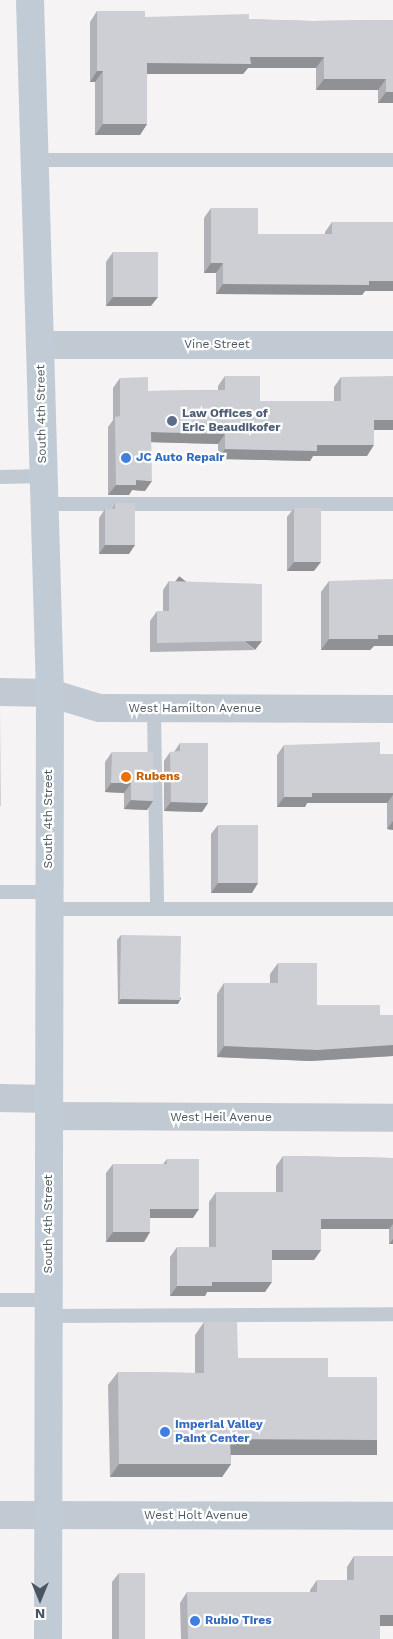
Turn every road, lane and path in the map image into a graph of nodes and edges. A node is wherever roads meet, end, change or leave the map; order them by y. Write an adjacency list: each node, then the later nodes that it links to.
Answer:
1 (30, 0): 2 (main road, South 4th Street)
2 (36, 160): 3 (lane); 5 (main road, South 4th Street)
3 (393, 160)
4 (393, 344): 5 (street, Vine Street)
5 (40, 345): 6 (main road, South 4th Street)
6 (43, 476): 7 (lane); 8 (main road, South 4th Street)
7 (0, 477)
8 (44, 504): 9 (lane); 11 (main road, South 4th Street)
9 (393, 504)
10 (0, 692): 11 (street, West Hamilton Avenue)
11 (50, 693): 13 (street, West Hamilton Avenue); 15 (main road, South 4th Street)
12 (393, 709): 13 (street, West Hamilton Avenue)
13 (154, 710): 16 (lane)
14 (0, 892): 15 (lane)
15 (49, 901): 16 (lane); 19 (main road, South 4th Street)
16 (157, 909): 17 (lane)
17 (393, 909)
18 (0, 1098): 19 (street, West Heil Avenue)
19 (49, 1108): 20 (street, West Heil Avenue); 22 (main road, South 4th Street)
20 (393, 1118)
21 (0, 1300): 22 (lane)
22 (49, 1308): 23 (lane); 25 (main road, South 4th Street)
23 (393, 1314)
24 (0, 1515): 25 (street, West Holt Avenue)
25 (48, 1516): 26 (street, West Holt Avenue); 27 (main road, South 4th Street)
26 (393, 1516)
27 (48, 1639)

